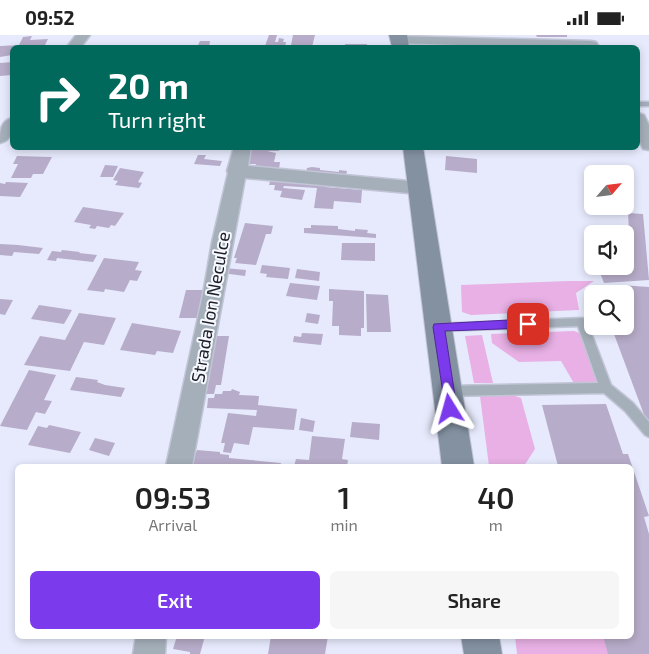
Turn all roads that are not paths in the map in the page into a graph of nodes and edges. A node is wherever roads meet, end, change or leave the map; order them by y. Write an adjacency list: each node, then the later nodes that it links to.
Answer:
1 (399, 41): 2 (street)
2 (590, 42)
3 (640, 123): 6 (street)
4 (10, 126): 5 (street)
5 (0, 138)
6 (649, 145)
7 (242, 150): 9 (street, Strada Ion Neculce)
8 (413, 150): 10 (street)
9 (236, 171): 10 (street); 15 (street, Strada Ion Neculce)
10 (419, 188): 11 (street)
11 (438, 327): 12 (lane); 13 (street)
12 (606, 388): 13 (lane); 14 (lane)
13 (448, 391): 16 (street)
14 (649, 431)
15 (179, 464)
16 (458, 464)
17 (152, 639): 19 (street)
18 (480, 639): 20 (street)
19 (149, 654)
20 (483, 654)

